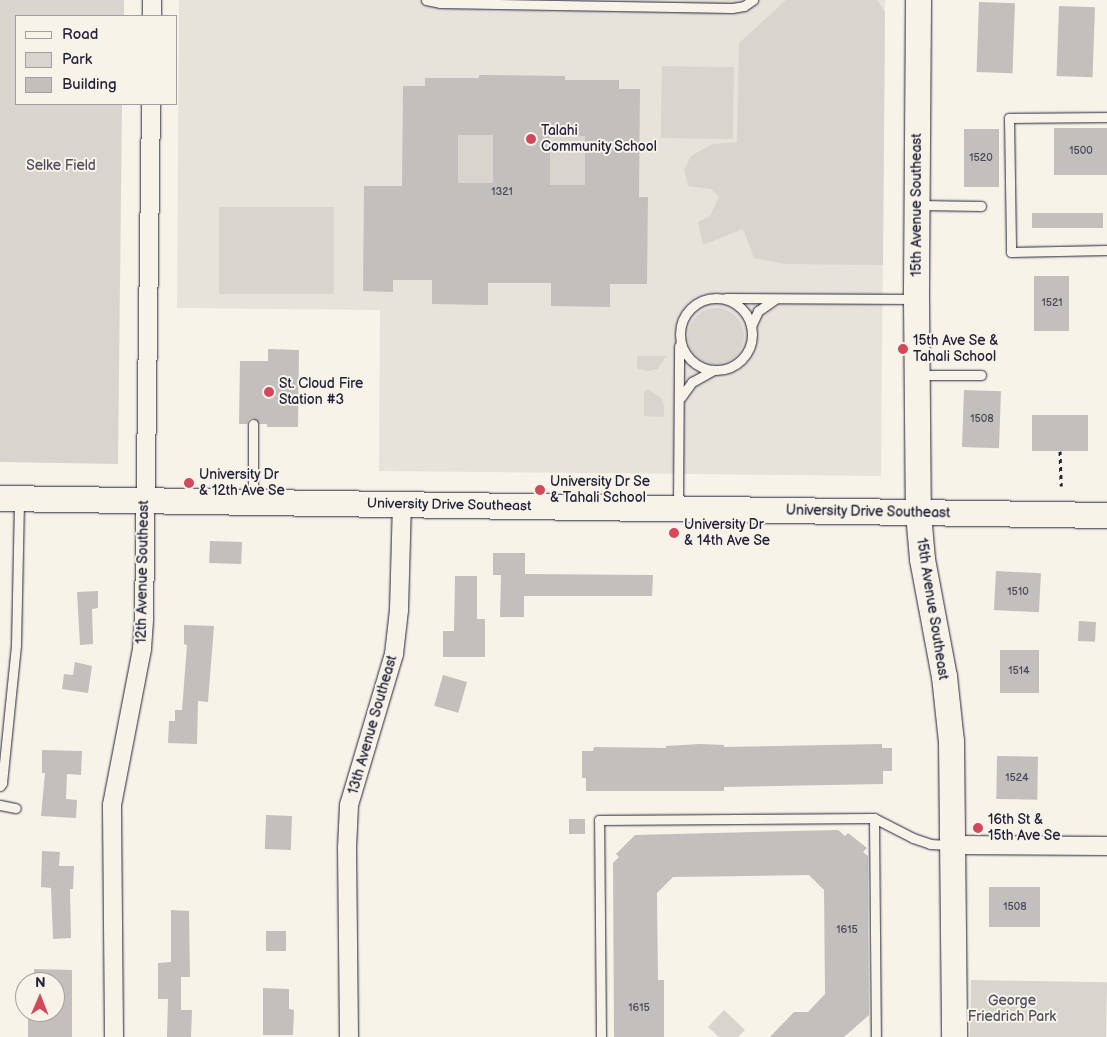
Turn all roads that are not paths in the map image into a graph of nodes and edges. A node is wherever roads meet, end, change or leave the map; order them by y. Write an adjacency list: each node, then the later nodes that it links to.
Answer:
1 (152, 0): 5 (street)
2 (426, 0): 3 (lane)
3 (752, 0)
4 (918, 0): 8 (street, 15th Avenue Southeast)
5 (152, 15)
6 (150, 105): 22 (street, 12th Avenue Southeast)
7 (1107, 117): 10 (lane)
8 (917, 205): 9 (lane); 13 (street, 15th Avenue Southeast)
9 (981, 206)
10 (1107, 250)
11 (718, 298): 12 (lane); 14 (lane); 15 (lane)
12 (775, 298): 13 (lane); 14 (lane)
13 (916, 299): 17 (street, 15th Avenue Southeast)
14 (751, 326): 16 (lane)
15 (679, 338): 16 (lane); 19 (lane)
16 (713, 371): 19 (lane)
17 (917, 375): 18 (lane); 26 (street, 15th Avenue Southeast)
18 (981, 375)
19 (680, 400): 25 (lane)
20 (253, 424): 23 (lane)
21 (10, 498): 22 (street, University Drive Southeast); 28 (lane)
22 (145, 501): 23 (street, University Drive Southeast); 34 (street, 12th Avenue Southeast)
23 (253, 502): 24 (street, University Drive Southeast)
24 (402, 504): 25 (street, University Drive Southeast); 35 (street, 13th Avenue Southeast)
25 (678, 509): 26 (street, University Drive Southeast)
26 (918, 513): 27 (street, University Drive Southeast); 32 (street, 15th Avenue Southeast)
27 (1107, 515)
28 (0, 786)
29 (0, 805): 30 (lane)
30 (16, 808)
31 (874, 818): 32 (lane); 36 (lane); 37 (lane)
32 (952, 845): 33 (street); 38 (street, 15th Avenue Southeast)
33 (1107, 846)
34 (114, 1037)
35 (349, 1037)
36 (601, 1037)
37 (876, 1037)
38 (954, 1037)

